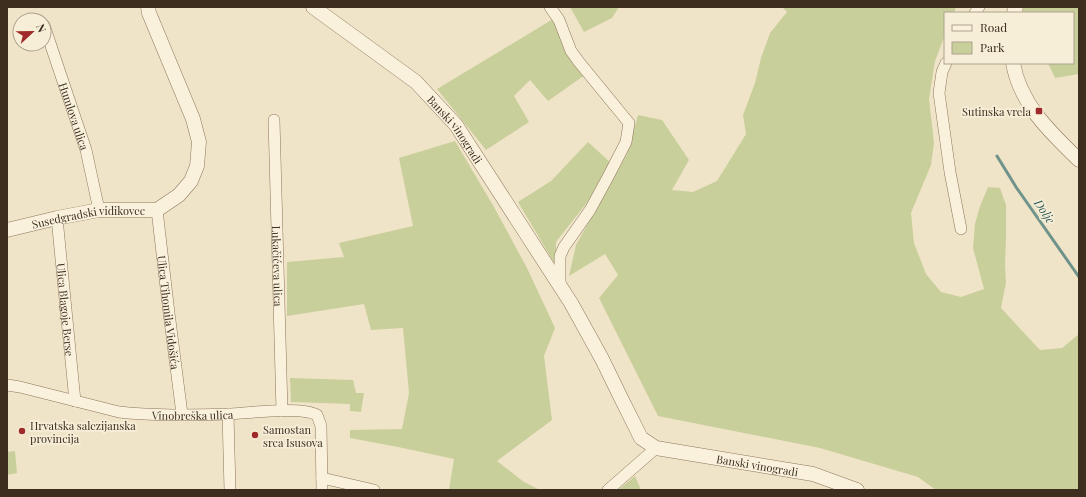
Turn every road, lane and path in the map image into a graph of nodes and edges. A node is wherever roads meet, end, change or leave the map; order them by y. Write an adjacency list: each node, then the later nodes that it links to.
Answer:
1 (148, 7): 10 (street, Susedgradski vidikovec)
2 (313, 7): 14 (street, Banski vinogradi)
3 (550, 7): 14 (street)
4 (52, 48): 9 (street, Humlova ulica)
5 (946, 64): 12 (street)
6 (1013, 64): 8 (street)
7 (274, 120): 17 (street, Lukačićeva ulica)
8 (1079, 160)
9 (99, 210): 10 (street, Susedgradski vidikovec); 11 (street, Susedgradski vidikovec)
10 (157, 210): 18 (street, Ulica Tihomila Vidošića)
11 (57, 218): 13 (street, Susedgradski vidikovec); 16 (street, Ulica Blagoje Berse)
12 (961, 229)
13 (7, 230)
14 (560, 286): 20 (street, Banski vinogradi)
15 (7, 385): 16 (street, Vinobreška ulica)
16 (75, 401): 18 (street, Vinobreška ulica)
17 (282, 411): 19 (street, Vinobreška ulica); 21 (street, Vinobreška ulica)
18 (182, 414): 19 (street, Vinobreška ulica)
19 (228, 414): 22 (street)
20 (656, 448): 25 (street); 26 (street, Banski vinogradi)
21 (322, 478): 23 (street, Vinobreška ulica); 24 (street)
22 (230, 490)
23 (322, 490)
24 (374, 490)
25 (608, 490)
26 (857, 490)

